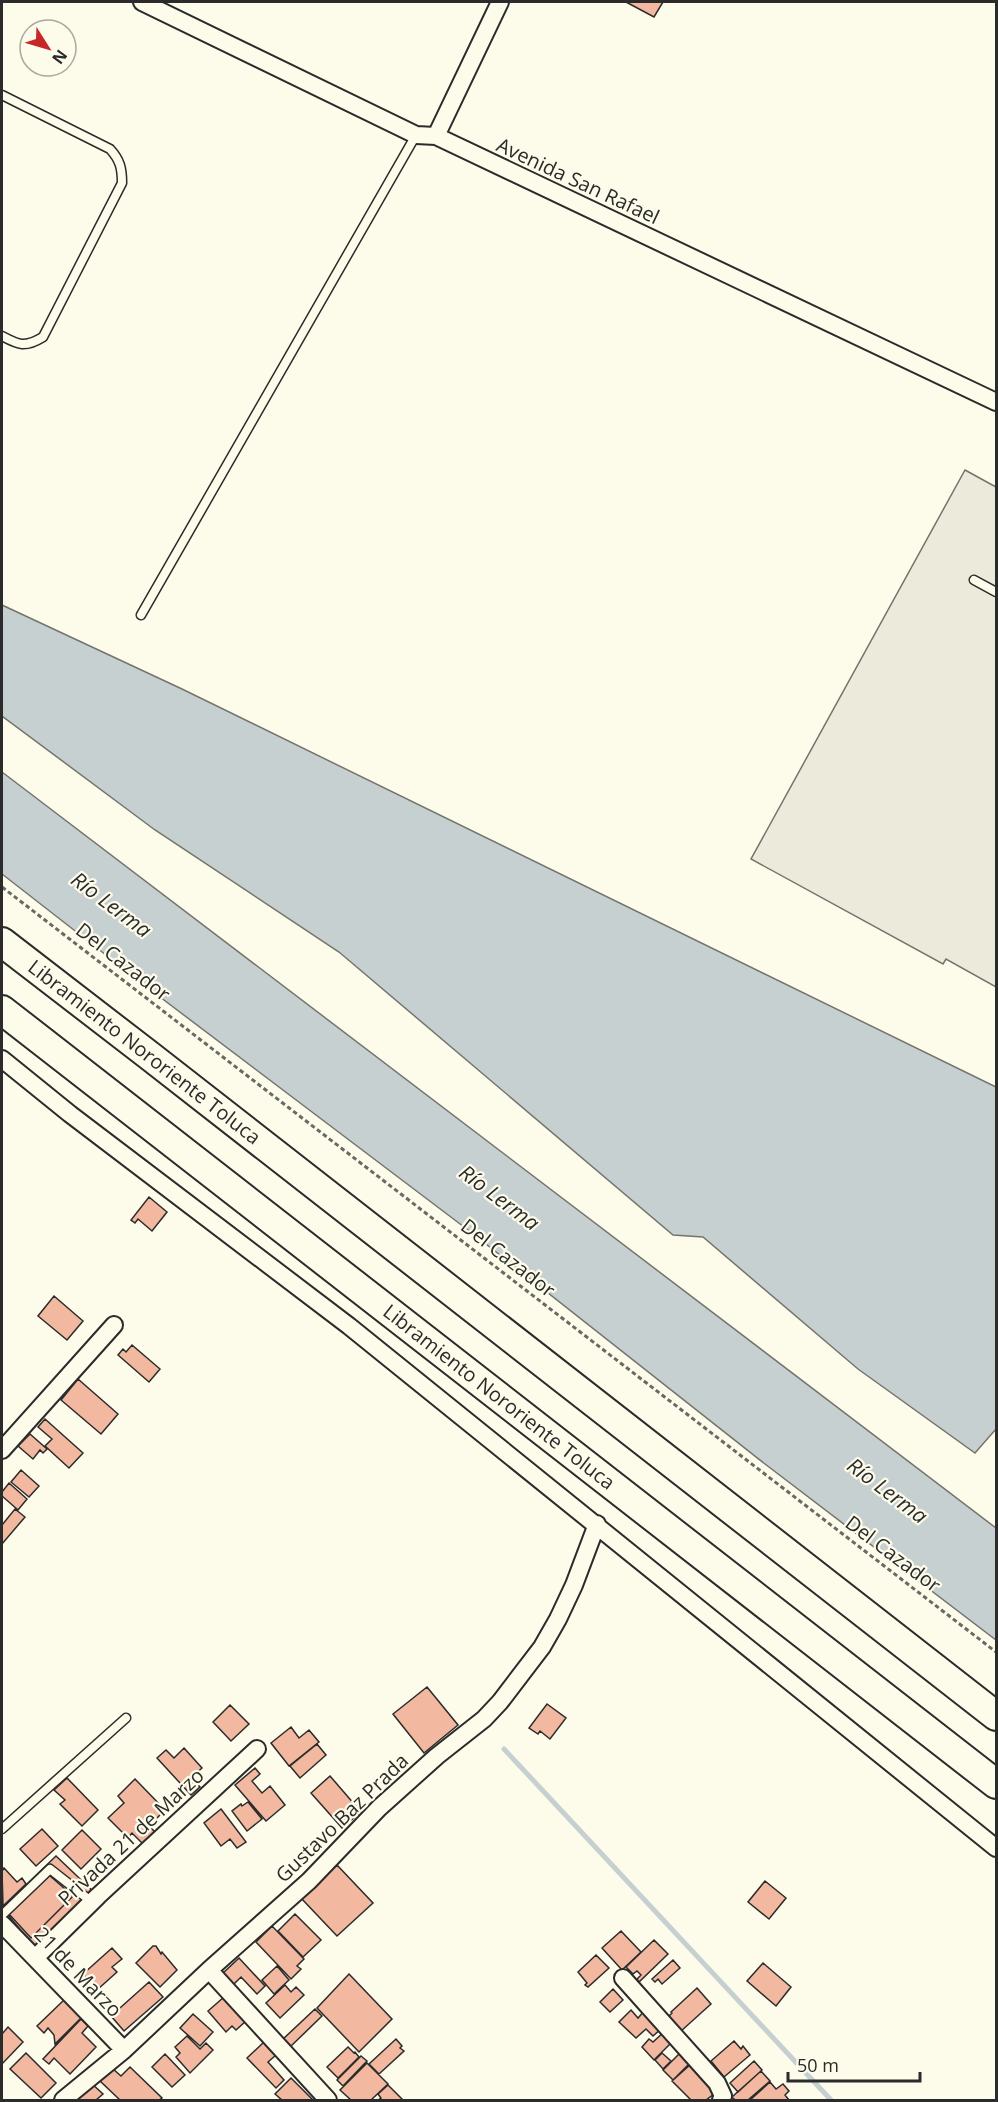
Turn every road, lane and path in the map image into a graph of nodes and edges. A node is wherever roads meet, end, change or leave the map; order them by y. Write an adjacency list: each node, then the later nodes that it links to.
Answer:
1 (142, 2): 4 (street, Avenida San Rafael)
2 (500, 2): 5 (street)
3 (2, 95): 6 (lane)
4 (416, 135): 5 (street, Avenida San Rafael); 10 (lane)
5 (436, 136): 7 (street, Avenida San Rafael)
6 (2, 336)
7 (996, 402)
8 (974, 580): 9 (lane)
9 (996, 592)
10 (141, 615)
11 (2, 887): 18 (path, Del Cazador)
12 (2, 942): 19 (highway, Libramiento Nororiente Toluca)
13 (2, 1010): 22 (highway, Libramiento Nororiente Toluca)
14 (2, 1059): 17 (street)
15 (114, 1325): 16 (street)
16 (2, 1450)
17 (597, 1524): 24 (street); 29 (street, Gustavo Baz Prada)
18 (996, 1652)
19 (996, 1716)
20 (126, 1718): 23 (lane)
21 (257, 1749): 25 (street, Privada 21 de Marzo)
22 (996, 1784)
23 (2, 1829)
24 (996, 1848)
25 (92, 1902): 26 (lane); 28 (street, Privada 21 de Marzo)
26 (2, 1915)
27 (2, 1924): 28 (street, 21 de Marzo)
28 (36, 1957): 31 (street, 21 de Marzo)
29 (209, 1971): 31 (street, Gustavo Baz Prada); 33 (street)
30 (623, 1978): 34 (street)
31 (124, 2050): 32 (street, Gustavo Baz Prada)
32 (63, 2100)
33 (328, 2100)
34 (721, 2100)

